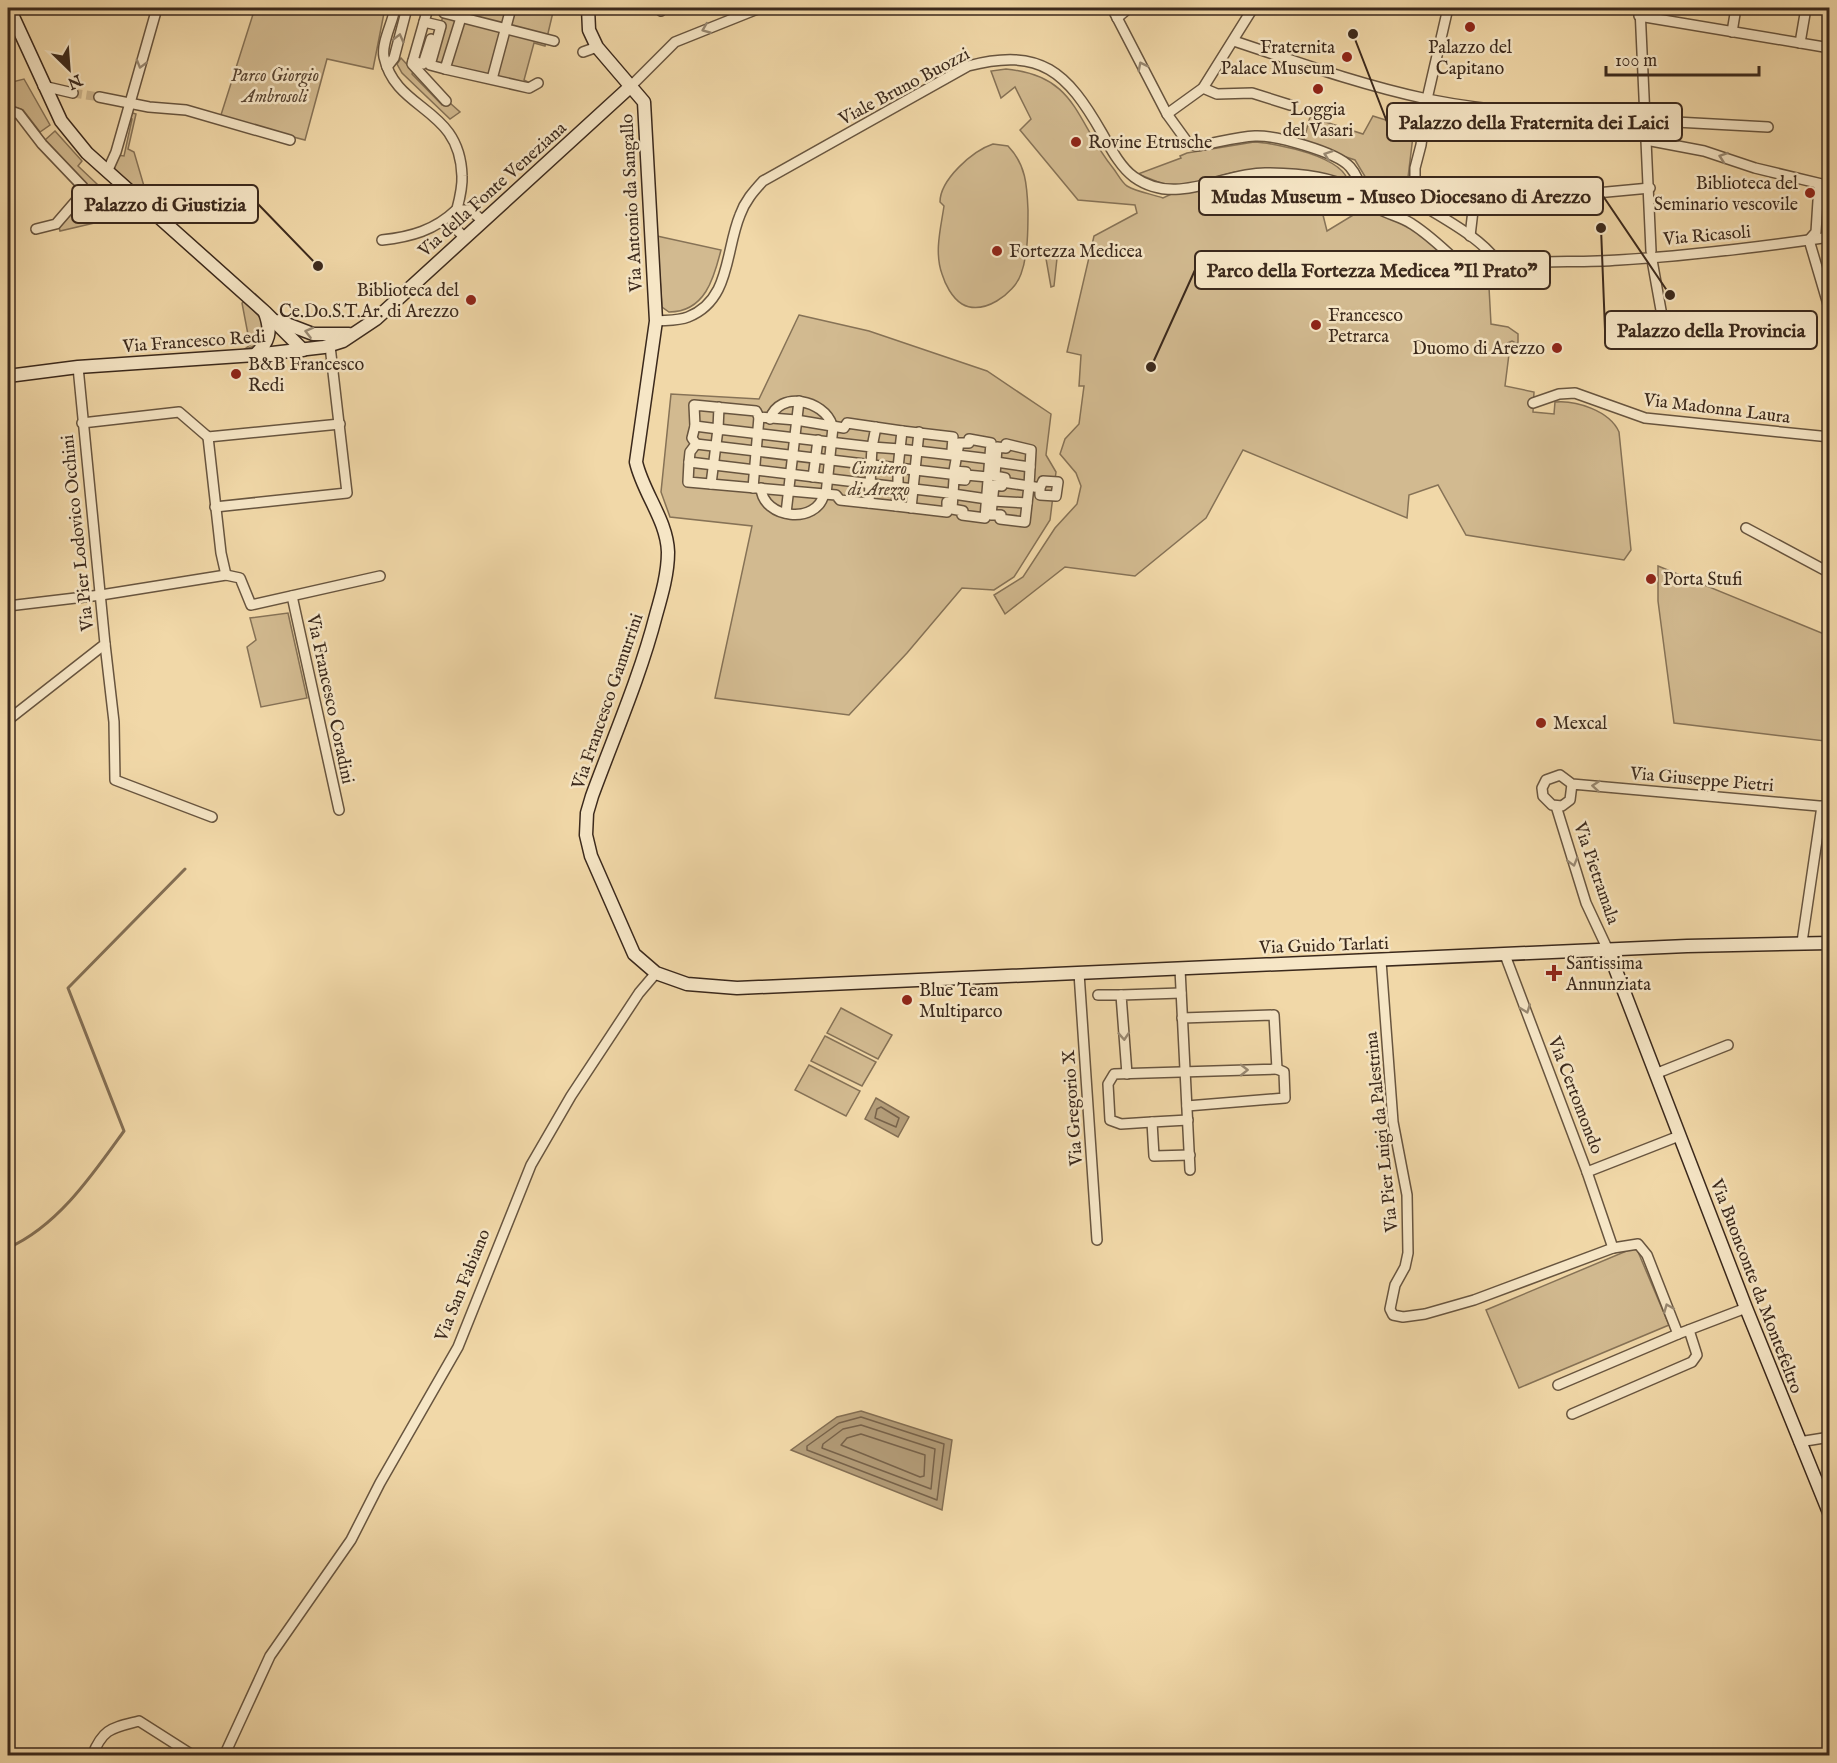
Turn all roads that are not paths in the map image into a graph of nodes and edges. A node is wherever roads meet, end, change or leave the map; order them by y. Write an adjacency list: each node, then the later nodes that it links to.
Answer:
1 (9, 8): 34 (main road)
2 (157, 8): 41 (street, one-way to 41)
3 (395, 8): 30 (street)
4 (407, 8): 30 (street, one-way to 4)
5 (428, 8): 19 (street)
6 (510, 8): 21 (street)
7 (588, 8): 26 (main road)
8 (760, 8): 35 (street, one-way to 35)
9 (1112, 8): 18 (street)
10 (1129, 8): 18 (street)
11 (1253, 8): 24 (street)
12 (1448, 8): 39 (street)
13 (1736, 8): 22 (street)
14 (1806, 8): 25 (street)
15 (462, 12): 17 (street); 21 (street); 31 (street)
16 (1639, 12): 22 (street); 45 (street)
17 (444, 13)
18 (1117, 18): 44 (street, one-way to 18)
19 (424, 22): 20 (street); 29 (street)
20 (435, 25): 29 (street); 31 (street)
21 (506, 29): 23 (street); 32 (street)
22 (1732, 32): 25 (street)
23 (554, 41)
24 (1234, 41): 36 (street); 39 (street)
25 (1800, 43): 27 (street)
26 (597, 47): 28 (street); 35 (main road, Via Antonio da Sangallo)
27 (1830, 48)
28 (583, 52)
29 (413, 61): 40 (street)
30 (387, 67): 56 (street)
31 (446, 69): 32 (street)
32 (492, 79): 33 (street)
33 (538, 83)
34 (43, 86): 37 (street); 49 (main road)
35 (631, 86): 57 (main road, Via della Fonte Veneziana); 68 (main road, Via Antonio da Sangallo)
36 (1203, 88): 42 (street); 44 (street)
37 (73, 93)
38 (99, 97): 41 (street)
39 (1427, 99): 45 (street); 54 (street)
40 (446, 101)
41 (130, 103): 47 (street); 49 (street)
42 (1290, 105)
43 (8, 110): 58 (street)
44 (1167, 114): 53 (street, one-way to 44)
45 (1645, 118): 46 (street); 48 (street)
46 (1768, 127)
47 (291, 140)
48 (1646, 140): 50 (street, one-way to 48); 52 (street)
49 (107, 172): 66 (main road)
50 (1819, 185): 51 (street); 63 (street)
51 (1830, 186)
52 (1650, 188): 55 (street); 70 (street)
53 (1363, 196): 64 (street, Viale Bruno Buozzi); 68 (street, Viale Bruno Buozzi)
54 (1415, 200): 55 (street); 59 (street)
55 (1474, 202): 59 (street)
56 (456, 210): 57 (street); 61 (street); 62 (street)
57 (483, 221): 61 (main road, Via della Fonte Veneziana)
58 (36, 229)
59 (1470, 236): 64 (street)
60 (1830, 237): 63 (street, Via Ricasoli)
61 (465, 238): 67 (main road, Via della Fonte Veneziana)
62 (382, 240)
63 (1809, 240): 64 (street, Via Ricasoli); 65 (street)
64 (1499, 265)
65 (1830, 311)
66 (265, 312): 69 (main road, one-way to 66); 72 (main road); 73 (main road)
67 (376, 319): 69 (main road, Via Francesco Redi)
68 (656, 321): 160 (main road, Via Francesco Gamurrini)
69 (356, 334): 71 (main road, Via Francesco Redi)
70 (1666, 338)
71 (330, 345): 72 (main road, Via Francesco Redi); 83 (street)
72 (303, 350): 73 (main road, Via Francesco Redi)
73 (255, 355): 74 (main road, Via Francesco Redi)
74 (78, 367): 75 (main road, Via Francesco Redi); 82 (street, Via Pier Lodovico Occhini)
75 (8, 376)
76 (799, 401): 80 (street); 81 (street); 85 (street)
77 (1533, 403): 92 (street, Via Madonna Laura)
78 (719, 407): 79 (street); 84 (street); 87 (street)
79 (759, 417): 80 (street); 90 (street)
80 (770, 419): 81 (street)
81 (797, 420): 85 (street); 93 (street)
82 (82, 423): 91 (street); 144 (street, Via Pier Lodovico Occhini)
83 (340, 424): 91 (street); 136 (street)
84 (695, 426): 87 (street); 96 (street)
85 (832, 426): 86 (street); 95 (street)
86 (876, 427): 88 (street); 98 (street)
87 (718, 429): 90 (street); 97 (street)
88 (902, 430): 89 (street); 99 (street)
89 (919, 432): 101 (street); 103 (street)
90 (757, 433): 93 (street); 100 (street)
91 (208, 437): 136 (street)
92 (1830, 437)
93 (795, 438): 94 (street); 102 (street)
94 (818, 440): 95 (street); 104 (street)
95 (831, 442): 98 (street); 105 (street)
96 (696, 444): 97 (street); 107 (street)
97 (715, 446): 100 (street); 109 (street)
98 (872, 447): 99 (street); 108 (street)
99 (900, 449): 101 (street); 111 (street)
100 (755, 451): 102 (street); 112 (street)
101 (917, 451): 103 (street); 113 (street)
102 (793, 455): 104 (street); 114 (street)
103 (954, 455): 106 (street); 106 (street); 115 (street); 116 (street)
104 (816, 458): 105 (street); 117 (street)
105 (830, 460): 108 (street); 119 (street)
106 (993, 461): 110 (street); 110 (street); 118 (street); 122 (street)
107 (689, 462): 109 (street); 123 (street)
108 (871, 464): 111 (street); 121 (street)
109 (713, 465): 112 (street); 123 (street)
110 (1030, 466): 124 (street)
111 (898, 468): 113 (street); 125 (street)
112 (754, 470): 114 (street); 126 (street)
113 (916, 470): 115 (street); 128 (street)
114 (791, 474): 117 (street); 129 (street)
115 (950, 474): 130 (street)
116 (966, 475): 118 (street); 130 (street)
117 (813, 477): 119 (street)
118 (988, 477): 132 (street)
119 (828, 479): 121 (street); 131 (street)
120 (8, 480): 139 (street)
121 (870, 483): 125 (street); 133 (street)
122 (1005, 483): 124 (street); 132 (street)
123 (711, 484): 126 (street)
124 (1029, 486): 127 (street); 134 (street)
125 (897, 487): 128 (street); 135 (street)
126 (757, 488): 129 (street); 138 (street)
127 (1040, 488)
128 (913, 489): 130 (street); 137 (street)
129 (789, 491): 131 (street); 138 (street)
130 (951, 493): 132 (street); 132 (street); 137 (street)
131 (825, 494): 133 (street); 138 (street)
132 (989, 500): 134 (street); 134 (street)
133 (869, 503): 135 (street)
134 (1027, 503)
135 (896, 506): 137 (street)
136 (216, 507): 142 (street)
137 (912, 508)
138 (786, 513)
139 (8, 518)
140 (1746, 528): 141 (street)
141 (1830, 573)
142 (226, 575): 144 (street); 145 (street, Via Francesco Coradini)
143 (380, 576): 145 (street, Via Francesco Coradini)
144 (101, 595): 146 (street); 147 (street, Via Pier Lodovico Occhini)
145 (292, 596): 152 (street, Via Francesco Coradini)
146 (8, 606)
147 (105, 644): 148 (street, Via Pier Lodovico Occhini); 153 (street)
148 (8, 720)
149 (1572, 784): 150 (street); 150 (street, Via Giuseppe Pietri); 151 (street, Via Giuseppe Pietri, one-way to 149)
150 (1556, 806): 156 (street, Via Pietramala, one-way to 156)
151 (1826, 806): 154 (street)
152 (339, 810)
153 (212, 817)
154 (1802, 942): 155 (main road, Via Guido Tarlati); 156 (main road, Via Guido Tarlati)
155 (1830, 943)
156 (1608, 950): 157 (main road, Via Guido Tarlati); 174 (main road, Via Buonconte da Montefeltro)
157 (1505, 955): 158 (main road, Via Guido Tarlati); 181 (street, Via Certomondo, one-way to 181)
158 (1381, 962): 159 (main road, Via Guido Tarlati); 183 (street, Via Pier Luigi da Palestrina)
159 (1180, 969): 161 (main road, Via Guido Tarlati); 166 (street)
160 (656, 973): 164 (main road); 195 (street, Via San Fabiano)
161 (1079, 973): 162 (main road, Via Guido Tarlati); 182 (street, Via Gregorio X)
162 (1031, 975): 163 (main road, Via Guido Tarlati); 165 (main road)
163 (983, 977): 164 (main road, Via Guido Tarlati); 165 (main road)
164 (819, 985): 165 (main road)
165 (914, 988)
166 (1181, 993): 168 (street); 169 (street)
167 (1098, 995): 168 (street)
168 (1121, 995): 173 (street, one-way to 173)
169 (1182, 1018): 171 (street); 172 (street)
170 (1728, 1045): 174 (street)
171 (1277, 1069): 172 (street, one-way to 171); 175 (street)
172 (1185, 1071): 173 (street); 175 (street)
173 (1127, 1074): 177 (street)
174 (1655, 1074): 178 (main road, Via Buonconte da Montefeltro)
175 (1187, 1106): 176 (street)
176 (1188, 1120): 177 (street); 179 (street)
177 (1152, 1122): 179 (street)
178 (1679, 1136): 181 (street); 184 (main road, Via Buonconte da Montefeltro)
179 (1190, 1155): 180 (street)
180 (1191, 1170)
181 (1587, 1172): 183 (street, Via Certomondo)
182 (1097, 1240)
183 (1613, 1248): 186 (street, one-way to 183)
184 (1746, 1308): 185 (street); 190 (main road, Via Buonconte da Montefeltro)
185 (1689, 1330): 186 (street); 188 (street)
186 (1678, 1334): 187 (street)
187 (1558, 1385)
188 (1572, 1414)
189 (1830, 1437): 190 (street)
190 (1799, 1442): 191 (main road, Via Buonconte da Montefeltro)
191 (1830, 1515)
192 (1830, 1751): 196 (street)
193 (92, 1755): 194 (street)
194 (194, 1755)
195 (222, 1755)
196 (1823, 1755)

